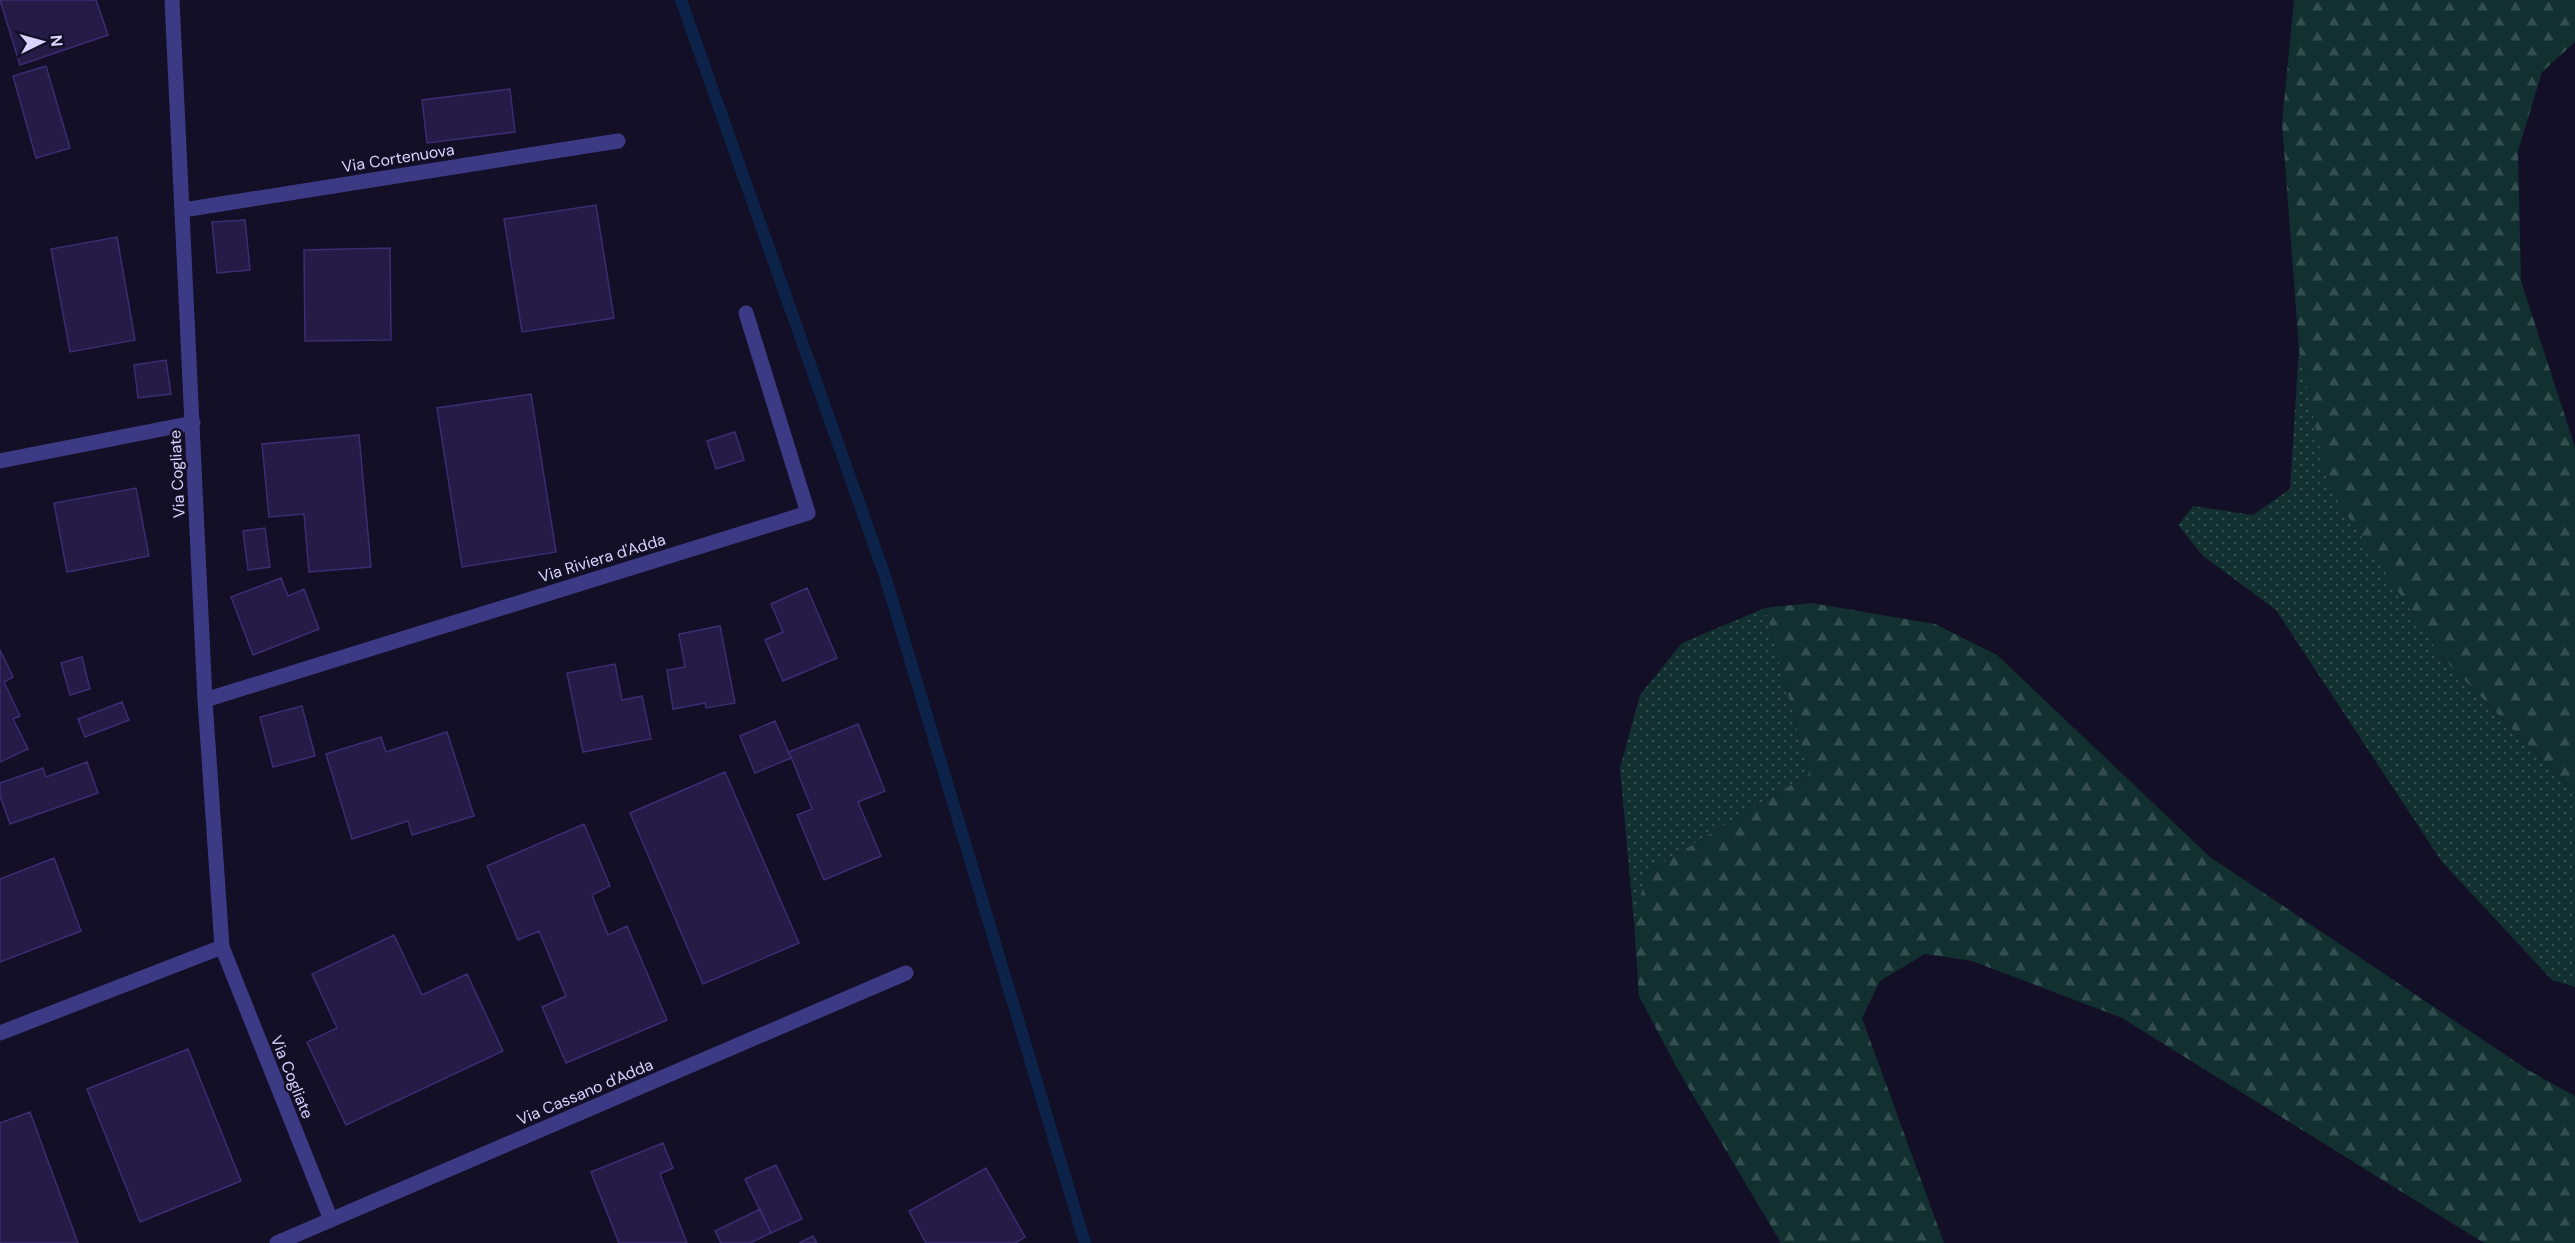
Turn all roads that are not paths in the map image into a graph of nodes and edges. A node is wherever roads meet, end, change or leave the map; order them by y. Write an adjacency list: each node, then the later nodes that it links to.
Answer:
1 (172, 0): 3 (street, Via Cogliate)
2 (618, 141): 3 (street, Via Cortenuova)
3 (183, 210): 5 (street, Via Cogliate)
4 (746, 313): 7 (street, Via Riviera d'Adda)
5 (192, 423): 6 (street); 7 (street, Via Cogliate)
6 (0, 461)
7 (205, 700): 8 (street, Via Cogliate)
8 (222, 947): 10 (street); 11 (street, Via Cogliate)
9 (906, 973): 11 (street, Via Cassano d'Adda)
10 (0, 1033)
11 (332, 1220): 12 (street, Via Cassano d'Adda)
12 (277, 1243)

